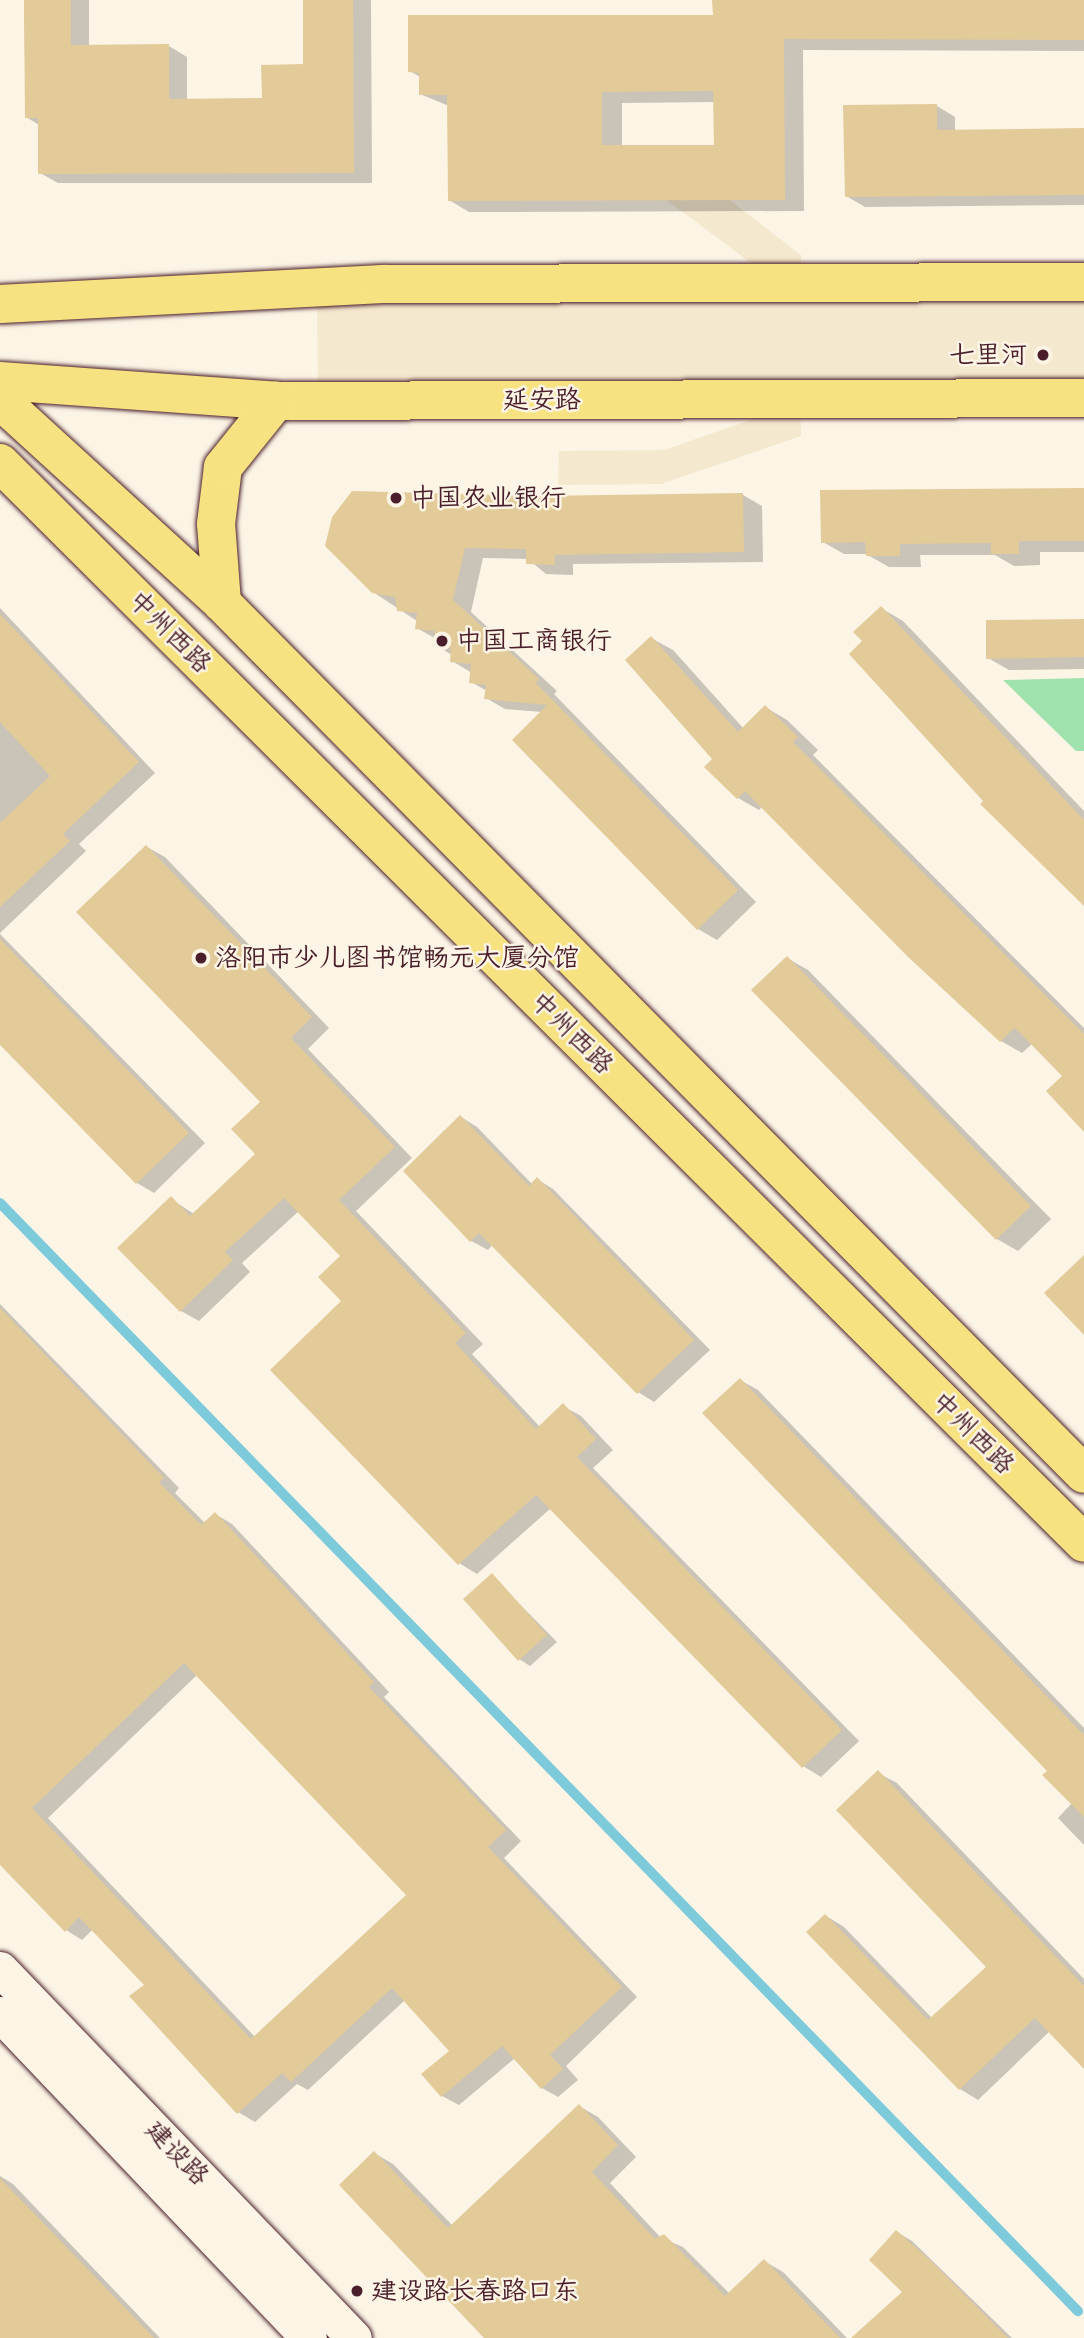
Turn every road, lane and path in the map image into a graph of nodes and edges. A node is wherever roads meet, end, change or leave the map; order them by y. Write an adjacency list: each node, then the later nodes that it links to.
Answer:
1 (1084, 282): 2 (main road)
2 (0, 304)
3 (0, 381): 6 (main road, 延安路)
4 (1084, 398): 6 (main road, 延安路)
5 (0, 400): 8 (main road, 中州西路)
6 (276, 401): 8 (main road)
7 (0, 463): 10 (main road, 中州西路)
8 (222, 603): 9 (main road, 中州西路)
9 (1084, 1474)
10 (1084, 1543)
11 (0, 1969): 14 (street, 建设路)
12 (0, 2014): 13 (street, 建设路)
13 (309, 2338)
14 (354, 2338)

